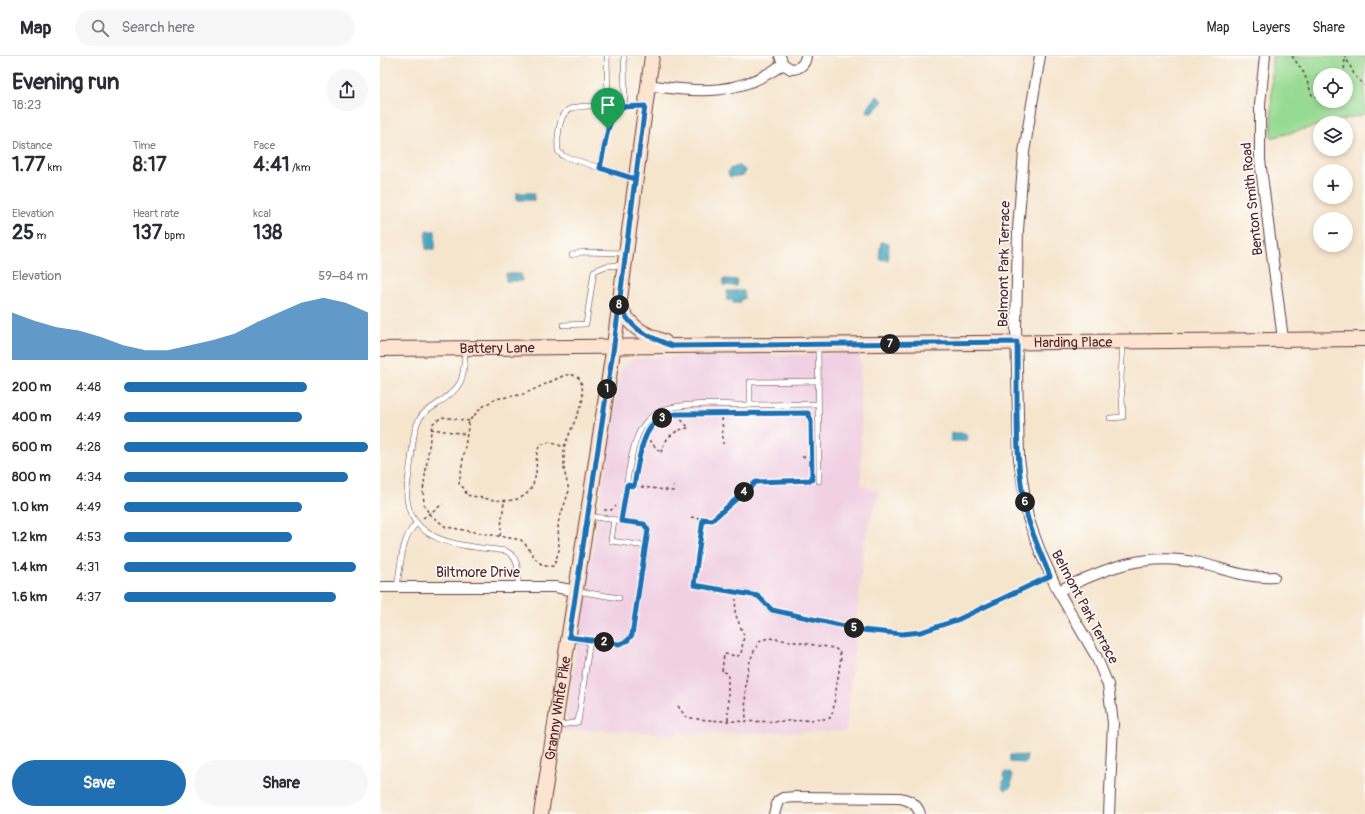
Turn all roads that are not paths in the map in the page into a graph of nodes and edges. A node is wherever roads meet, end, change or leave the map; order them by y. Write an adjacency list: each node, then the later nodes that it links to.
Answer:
1 (607, 56): 10 (lane)
2 (624, 56): 11 (lane)
3 (652, 56): 8 (main road, Granny White Pike)
4 (806, 56): 7 (street)
5 (1040, 56): 21 (street, Belmont Park Terrace)
6 (1265, 56): 18 (street, Benton Smith Road)
7 (781, 60): 8 (street)
8 (648, 85): 9 (main road, Granny White Pike)
9 (645, 106): 11 (lane); 13 (main road, Granny White Pike)
10 (608, 107): 11 (lane); 12 (lane)
11 (622, 107): 12 (lane)
12 (600, 168): 13 (lane)
13 (635, 179): 15 (main road, Granny White Pike)
14 (572, 255): 15 (lane)
15 (625, 259): 16 (main road, Granny White Pike); 17 (lane)
16 (619, 305): 23 (main road, Granny White Pike); 24 (main road)
17 (563, 325)
18 (1283, 339): 19 (main road, Harding Place); 20 (main road, Harding Place)
19 (1365, 339)
20 (1123, 341): 21 (main road, Harding Place); 30 (lane)
21 (1017, 342): 22 (main road, Harding Place); 37 (street, Belmont Park Terrace)
22 (818, 344): 24 (main road, Harding Place); 27 (lane)
23 (614, 345): 24 (main road, Harding Place); 25 (main road, Battery Lane); 32 (main road, Granny White Pike)
24 (672, 346)
25 (465, 348): 26 (main road, Battery Lane); 35 (lane)
26 (380, 349)
27 (818, 381): 28 (lane); 29 (lane)
28 (818, 404): 29 (lane); 31 (lane)
29 (750, 405): 34 (lane)
30 (1110, 418)
31 (819, 480)
32 (588, 516): 33 (lane); 43 (main road, Granny White Pike)
33 (614, 520): 34 (lane); 36 (lane)
34 (621, 521): 36 (lane)
35 (417, 523): 40 (lane); 41 (lane)
36 (646, 546): 47 (lane)
37 (1050, 576): 39 (lane); 44 (street, Belmont Park Terrace)
38 (1274, 577): 44 (street)
39 (694, 585)
40 (397, 586): 41 (street, Biltmore Drive); 42 (street, Biltmore Drive)
41 (518, 586): 43 (street, Biltmore Drive)
42 (380, 587)
43 (576, 591): 45 (lane); 46 (main road, Granny White Pike)
44 (1058, 591): 52 (street, Belmont Park Terrace)
45 (619, 598)
46 (569, 637): 47 (lane); 48 (main road, Granny White Pike)
47 (590, 640): 48 (lane)
48 (556, 726): 49 (main road, Granny White Pike)
49 (541, 814)
50 (774, 814): 51 (street)
51 (920, 814)
52 (1110, 814)

